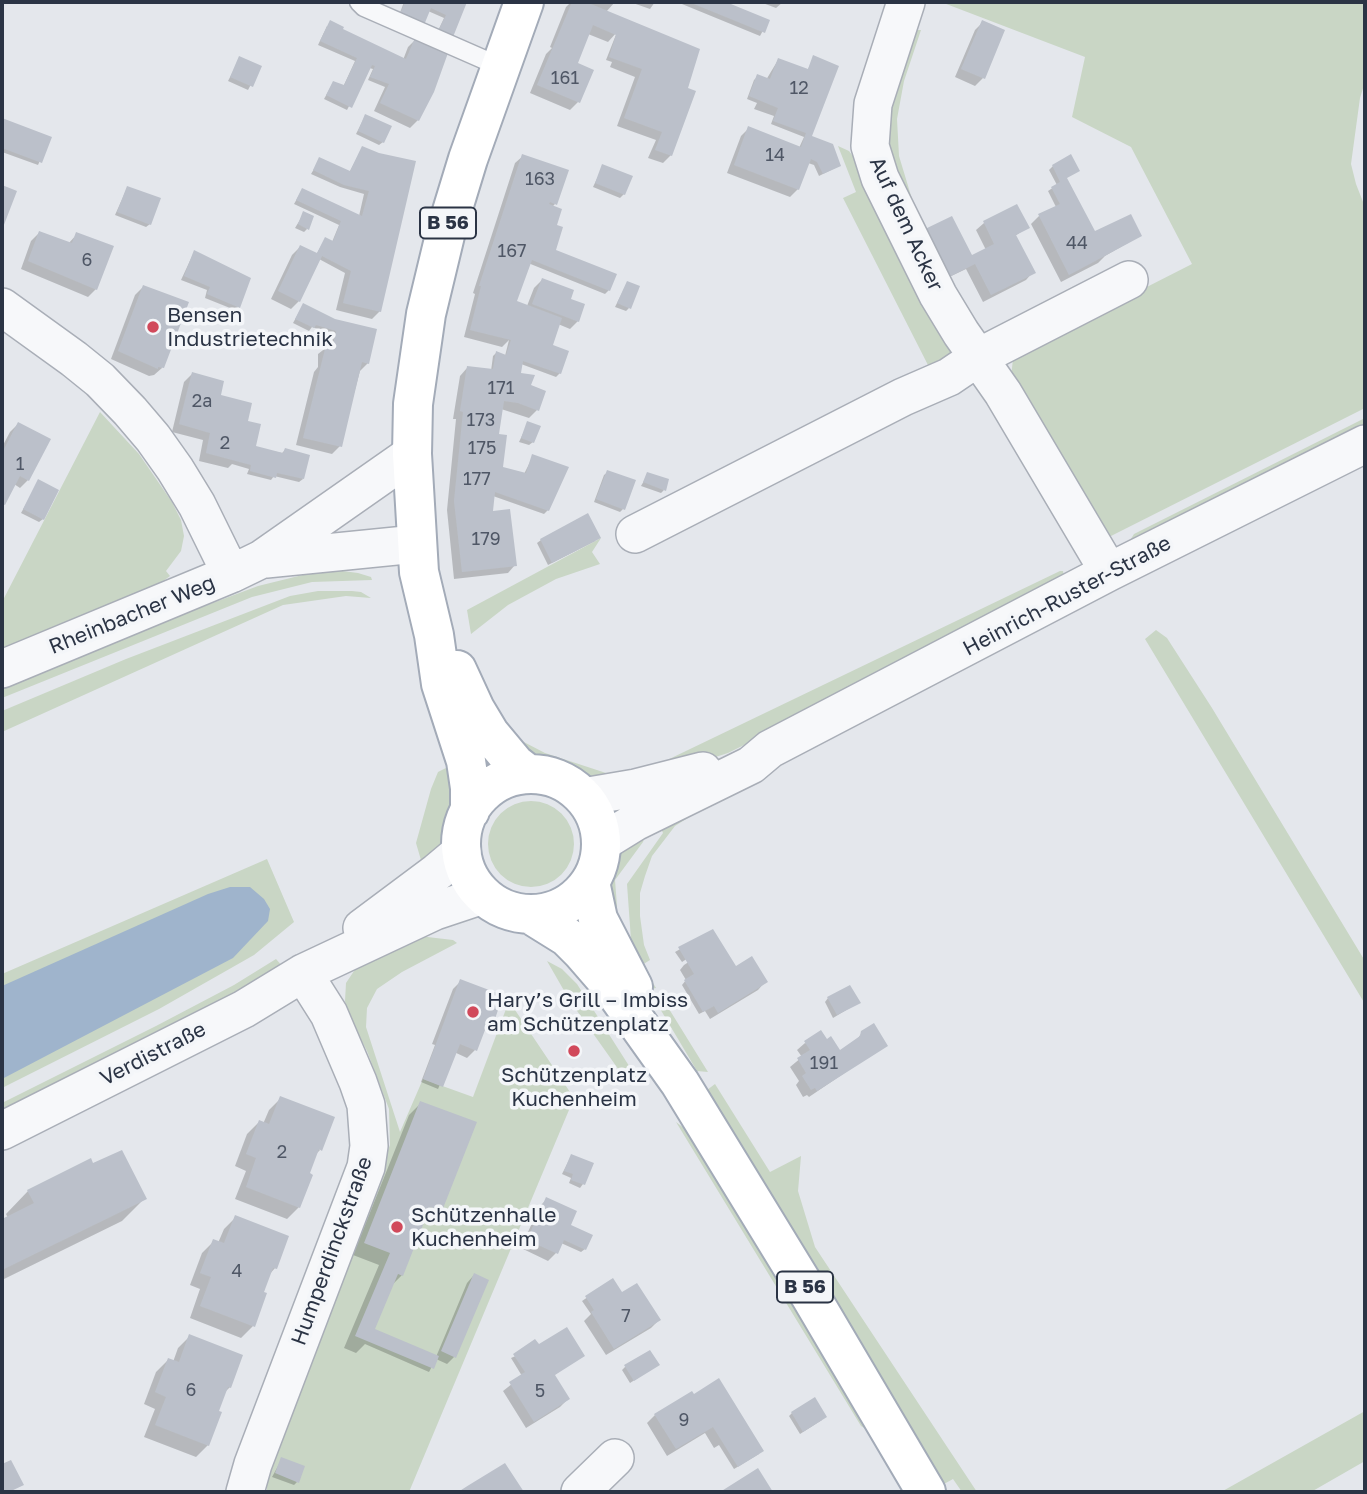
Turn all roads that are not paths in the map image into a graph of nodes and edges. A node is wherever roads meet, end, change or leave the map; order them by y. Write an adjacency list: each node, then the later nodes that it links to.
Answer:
1 (359, 2): 4 (lane)
2 (524, 2): 4 (main road, B 56)
3 (906, 2): 7 (street, Auf dem Acker)
4 (501, 67): 9 (main road, B 56)
5 (1129, 280): 7 (street)
6 (2, 307): 12 (street)
7 (977, 358): 10 (street); 13 (street, Auf dem Acker)
8 (1365, 444): 13 (street, Heinrich-Ruster-Straße)
9 (412, 454): 11 (main road, B 56); 12 (street, Rheinbacher Weg)
10 (635, 534)
11 (416, 544): 12 (street, Rheinbacher Weg); 14 (main road, B 56)
12 (246, 567): 15 (street, Rheinbacher Weg)
13 (1109, 572): 16 (street, Heinrich-Ruster-Straße)
14 (434, 635): 17 (main road, B 56); 19 (main road, B 56)
15 (2, 669)
16 (770, 749): 18 (street, Heinrich-Ruster-Straße); 20 (street, Heinrich-Ruster-Straße)
17 (528, 774): 18 (main road); 19 (main road)
18 (583, 797): 20 (main road)
19 (470, 811): 21 (main road)
20 (601, 843): 22 (main road)
21 (462, 851): 23 (main road); 25 (street, Verdistraße)
22 (590, 882): 24 (main road); 26 (main road, B 56)
23 (484, 895): 24 (main road); 25 (street, Verdistraße)
24 (530, 914): 26 (main road, B 56)
25 (303, 973): 27 (street, Verdistraße); 29 (street, Humperdinckstraße)
26 (680, 1083): 31 (main road, B 56)
27 (2, 1130)
28 (615, 1458): 30 (street)
29 (245, 1492)
30 (580, 1492)
31 (926, 1492)

